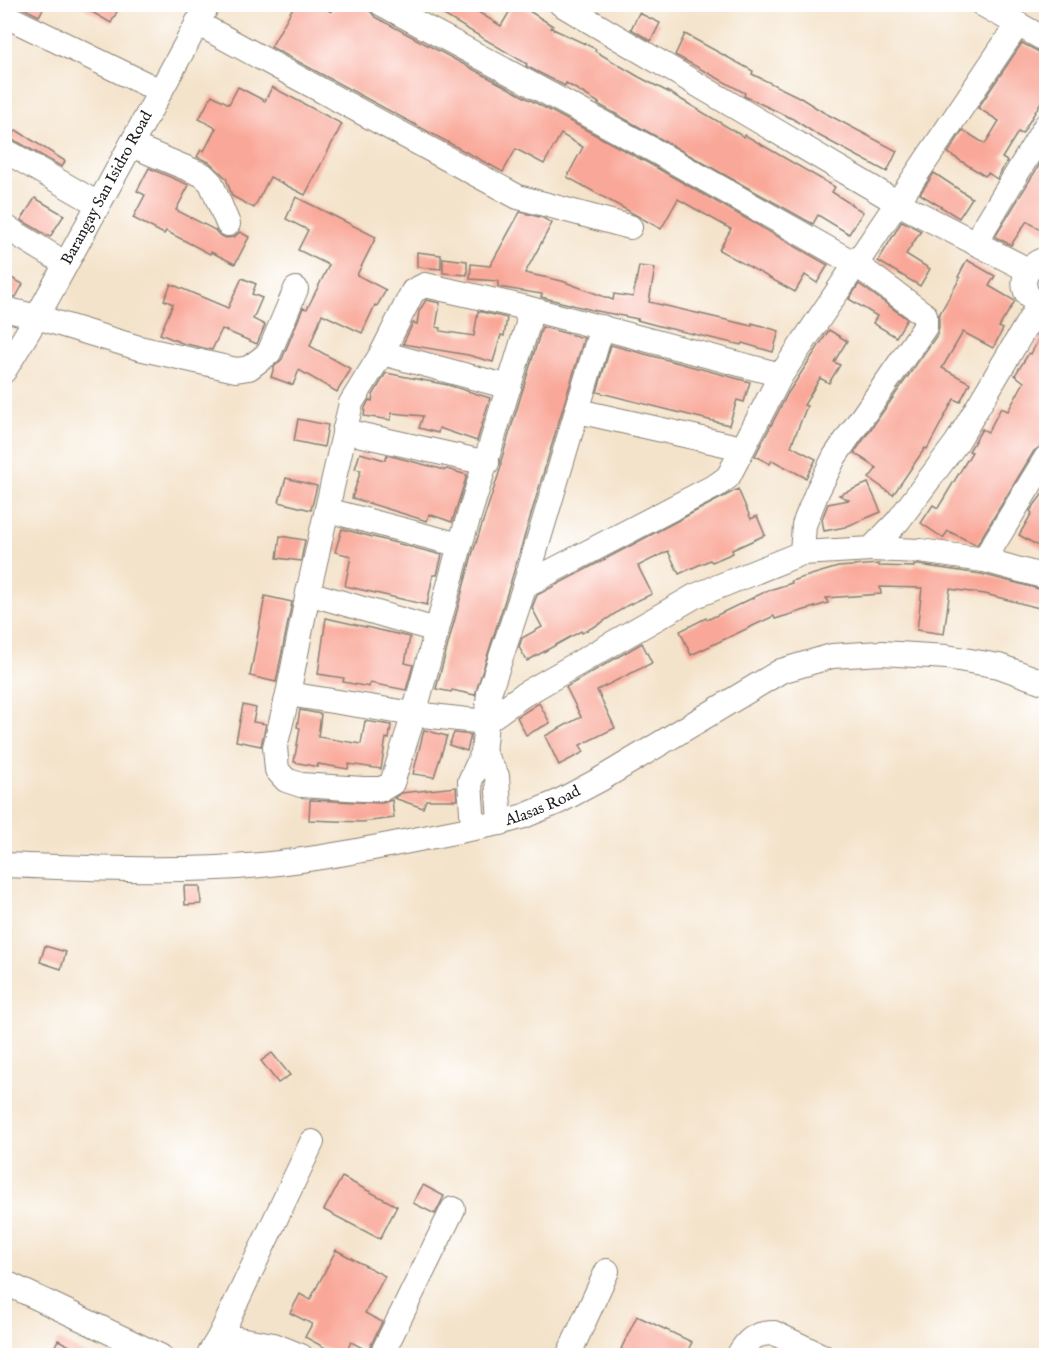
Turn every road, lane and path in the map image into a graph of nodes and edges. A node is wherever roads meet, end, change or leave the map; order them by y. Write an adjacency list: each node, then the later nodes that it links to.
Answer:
1 (382, 4): 19 (street)
2 (561, 4): 12 (street)
3 (982, 4): 6 (street)
4 (203, 14): 8 (street, Barangay San Isidro Road); 16 (street)
5 (6, 16): 8 (street)
6 (1018, 24): 7 (street); 12 (street)
7 (1047, 40)
8 (160, 92): 10 (street, Barangay San Isidro Road)
9 (1047, 124): 17 (street)
10 (131, 145): 13 (street, Barangay San Isidro Road); 14 (street)
11 (11, 154): 13 (street)
12 (898, 203): 17 (street); 19 (street)
13 (98, 204): 18 (street, Barangay San Isidro Road)
14 (228, 224)
15 (4, 226): 18 (street)
16 (630, 227)
17 (975, 243): 20 (street)
18 (66, 264): 25 (street, Barangay San Isidro Road)
19 (857, 265): 29 (street); 39 (street)
20 (1037, 265): 22 (street)
21 (296, 290): 25 (street)
22 (1043, 305): 38 (street)
23 (527, 308): 26 (street); 27 (street); 30 (street)
24 (4, 309): 25 (street)
25 (37, 317): 28 (street, Barangay San Isidro Road)
26 (602, 327): 29 (street); 31 (street)
27 (382, 353): 30 (street); 32 (street)
28 (4, 371)
29 (781, 375): 33 (street)
30 (509, 387): 35 (street)
31 (578, 411): 33 (street); 42 (street)
32 (344, 431): 35 (street); 36 (street)
33 (742, 448): 42 (street)
34 (1047, 459): 40 (street)
35 (486, 464): 37 (street)
36 (327, 510): 37 (street); 43 (street)
37 (460, 545): 44 (street)
38 (871, 549): 39 (street); 40 (street)
39 (802, 553): 48 (street)
40 (984, 560): 41 (street)
41 (1047, 577)
42 (525, 585): 48 (street)
43 (308, 593): 44 (street); 46 (street)
44 (436, 630): 47 (street)
45 (1047, 683): 50 (street, Alasas Road)
46 (288, 694): 47 (street); 47 (street)
47 (414, 714): 48 (street)
48 (485, 722): 49 (street)
49 (483, 753): 50 (street); 51 (street)
50 (500, 823): 51 (street, Alasas Road)
51 (473, 828): 52 (street, Alasas Road)
52 (4, 866)
53 (312, 1142): 57 (street)
54 (453, 1209): 60 (street)
55 (607, 1271): 61 (street)
56 (4, 1282): 58 (street)
57 (214, 1346): 59 (street)
58 (160, 1356)
59 (301, 1356)
60 (381, 1356)
61 (568, 1356)
62 (738, 1356): 63 (street)
63 (822, 1356)

